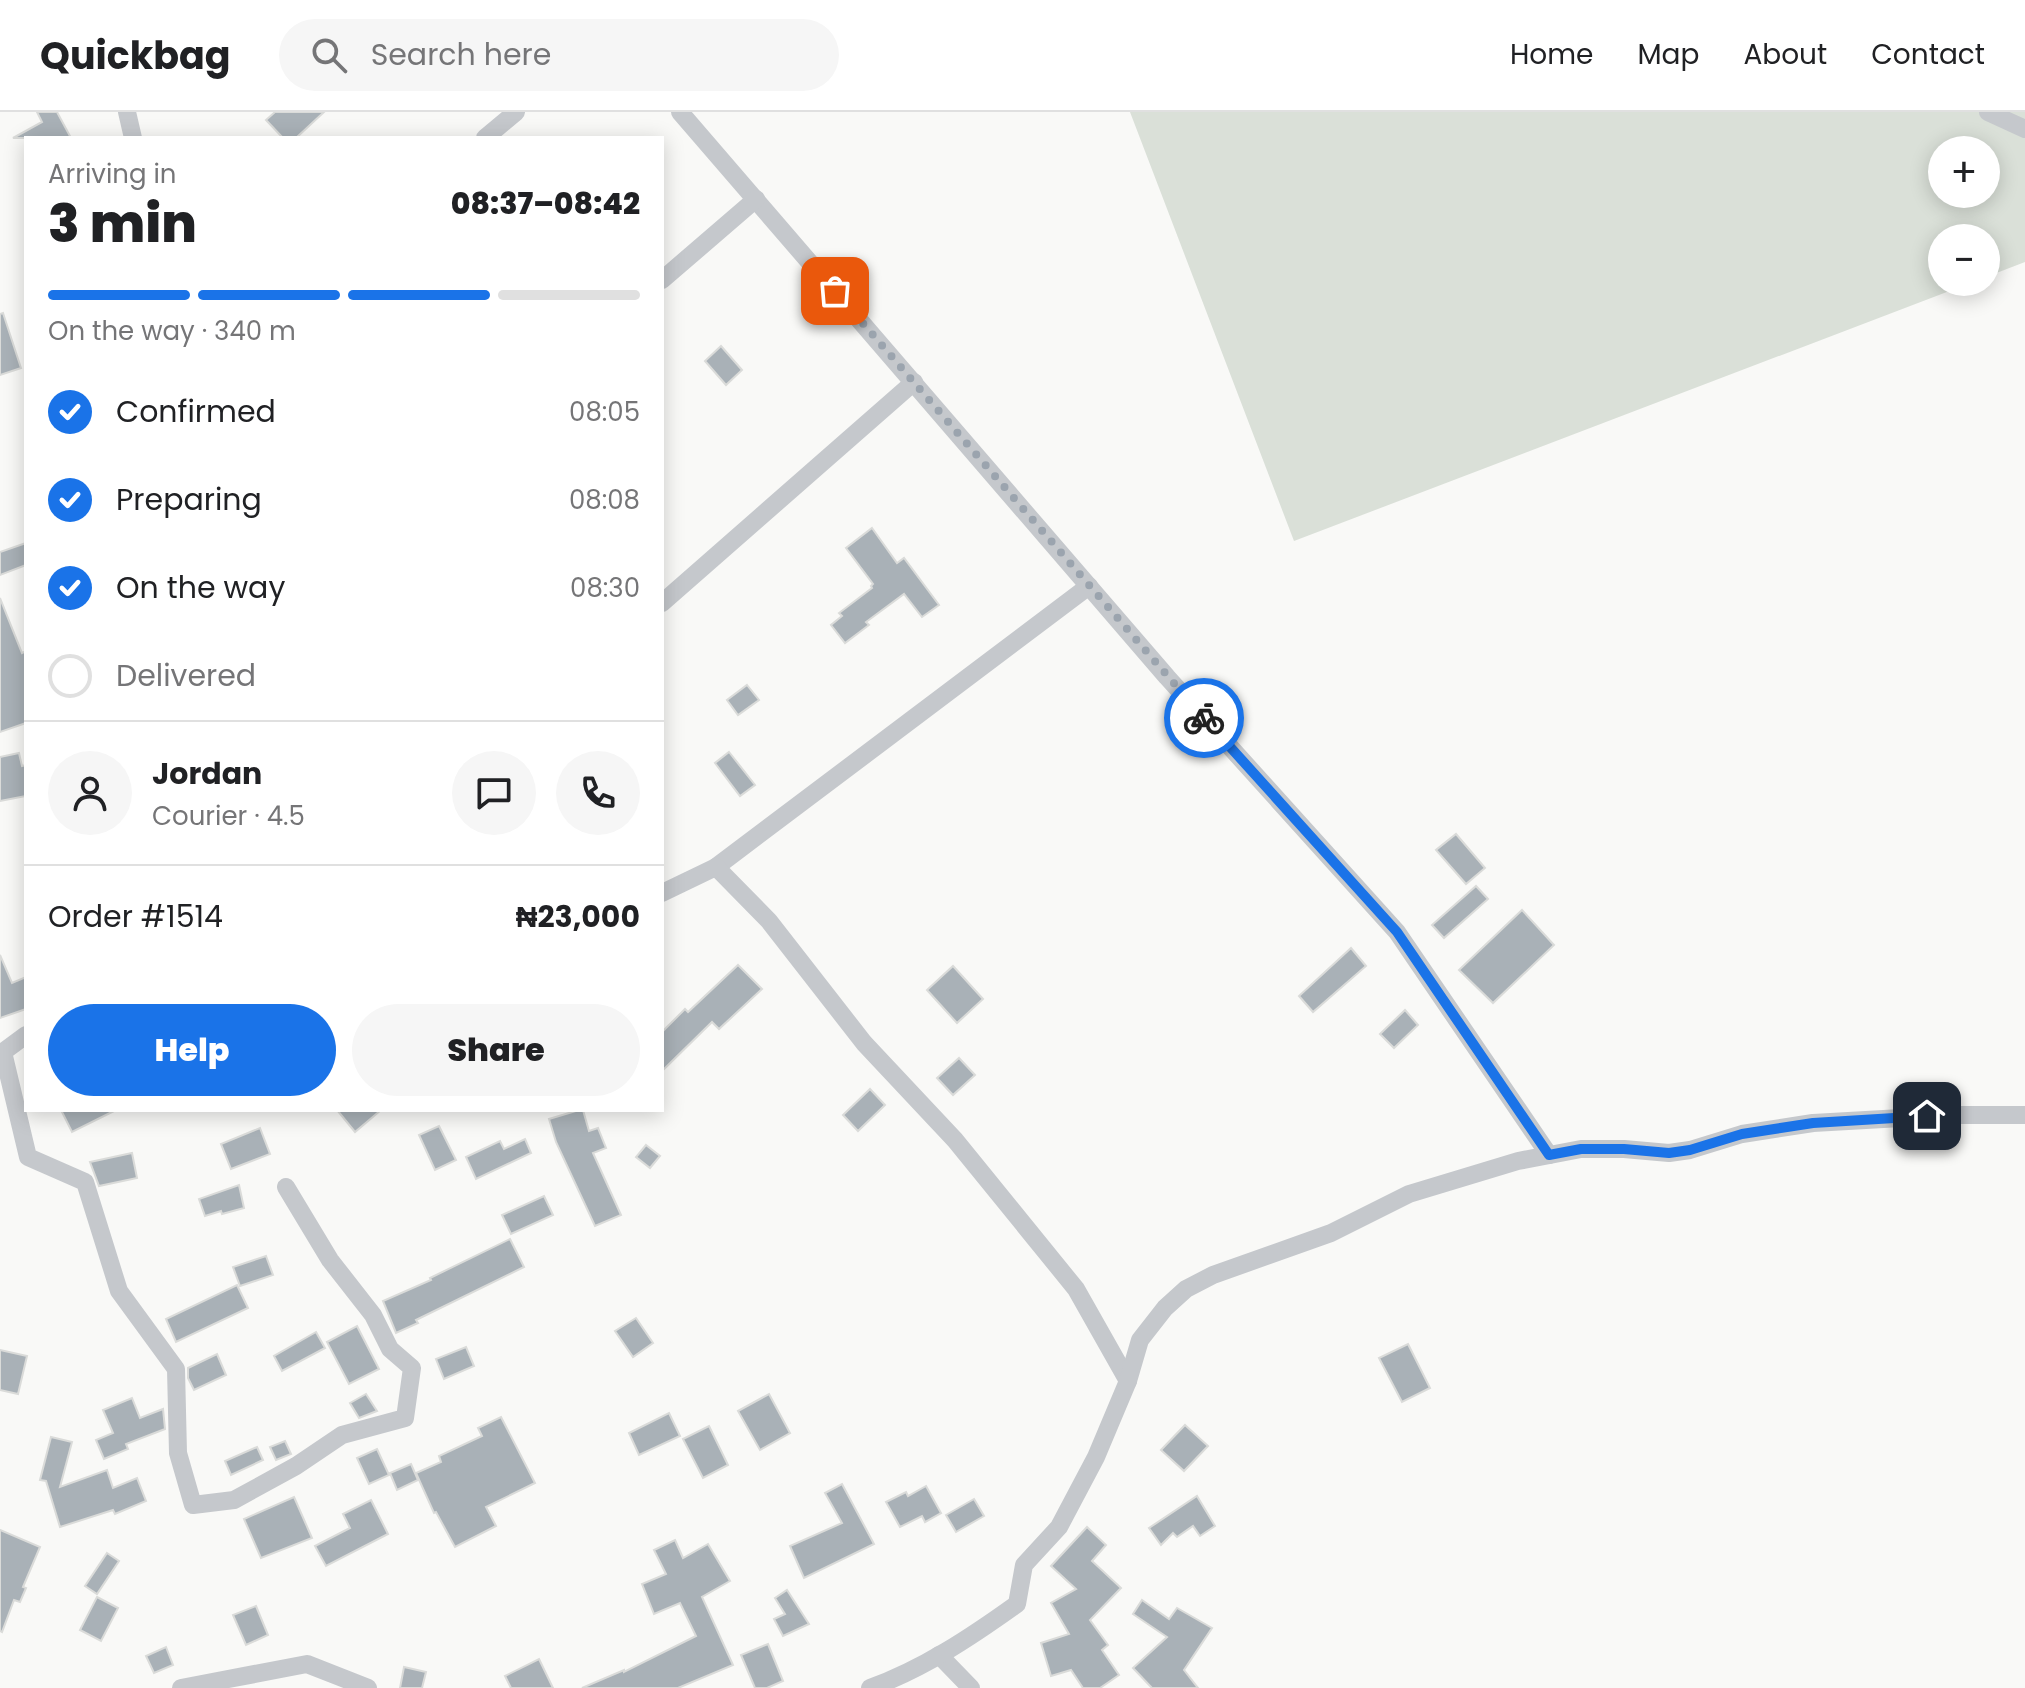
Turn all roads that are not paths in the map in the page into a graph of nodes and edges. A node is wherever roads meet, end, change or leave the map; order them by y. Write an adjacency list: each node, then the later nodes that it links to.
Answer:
1 (127, 112): 6 (street)
2 (516, 112): 7 (street)
3 (680, 112): 8 (street)
4 (1988, 112): 5 (street)
5 (2025, 129)
6 (133, 136)
7 (487, 136)
8 (756, 199): 9 (street); 10 (street)
9 (664, 278)
10 (914, 382): 11 (street); 12 (street)
11 (1089, 586): 13 (street); 18 (street)
12 (664, 601)
13 (716, 867): 14 (street); 20 (street)
14 (664, 892)
15 (24, 1036): 16 (street)
16 (2, 1052): 19 (street)
17 (2025, 1115): 18 (street)
18 (1549, 1155): 20 (street)
19 (286, 1187)
20 (1128, 1381): 21 (street)
21 (939, 1655): 24 (street); 25 (street)
22 (181, 1688): 23 (street)
23 (368, 1688)
24 (870, 1688)
25 (971, 1688)

